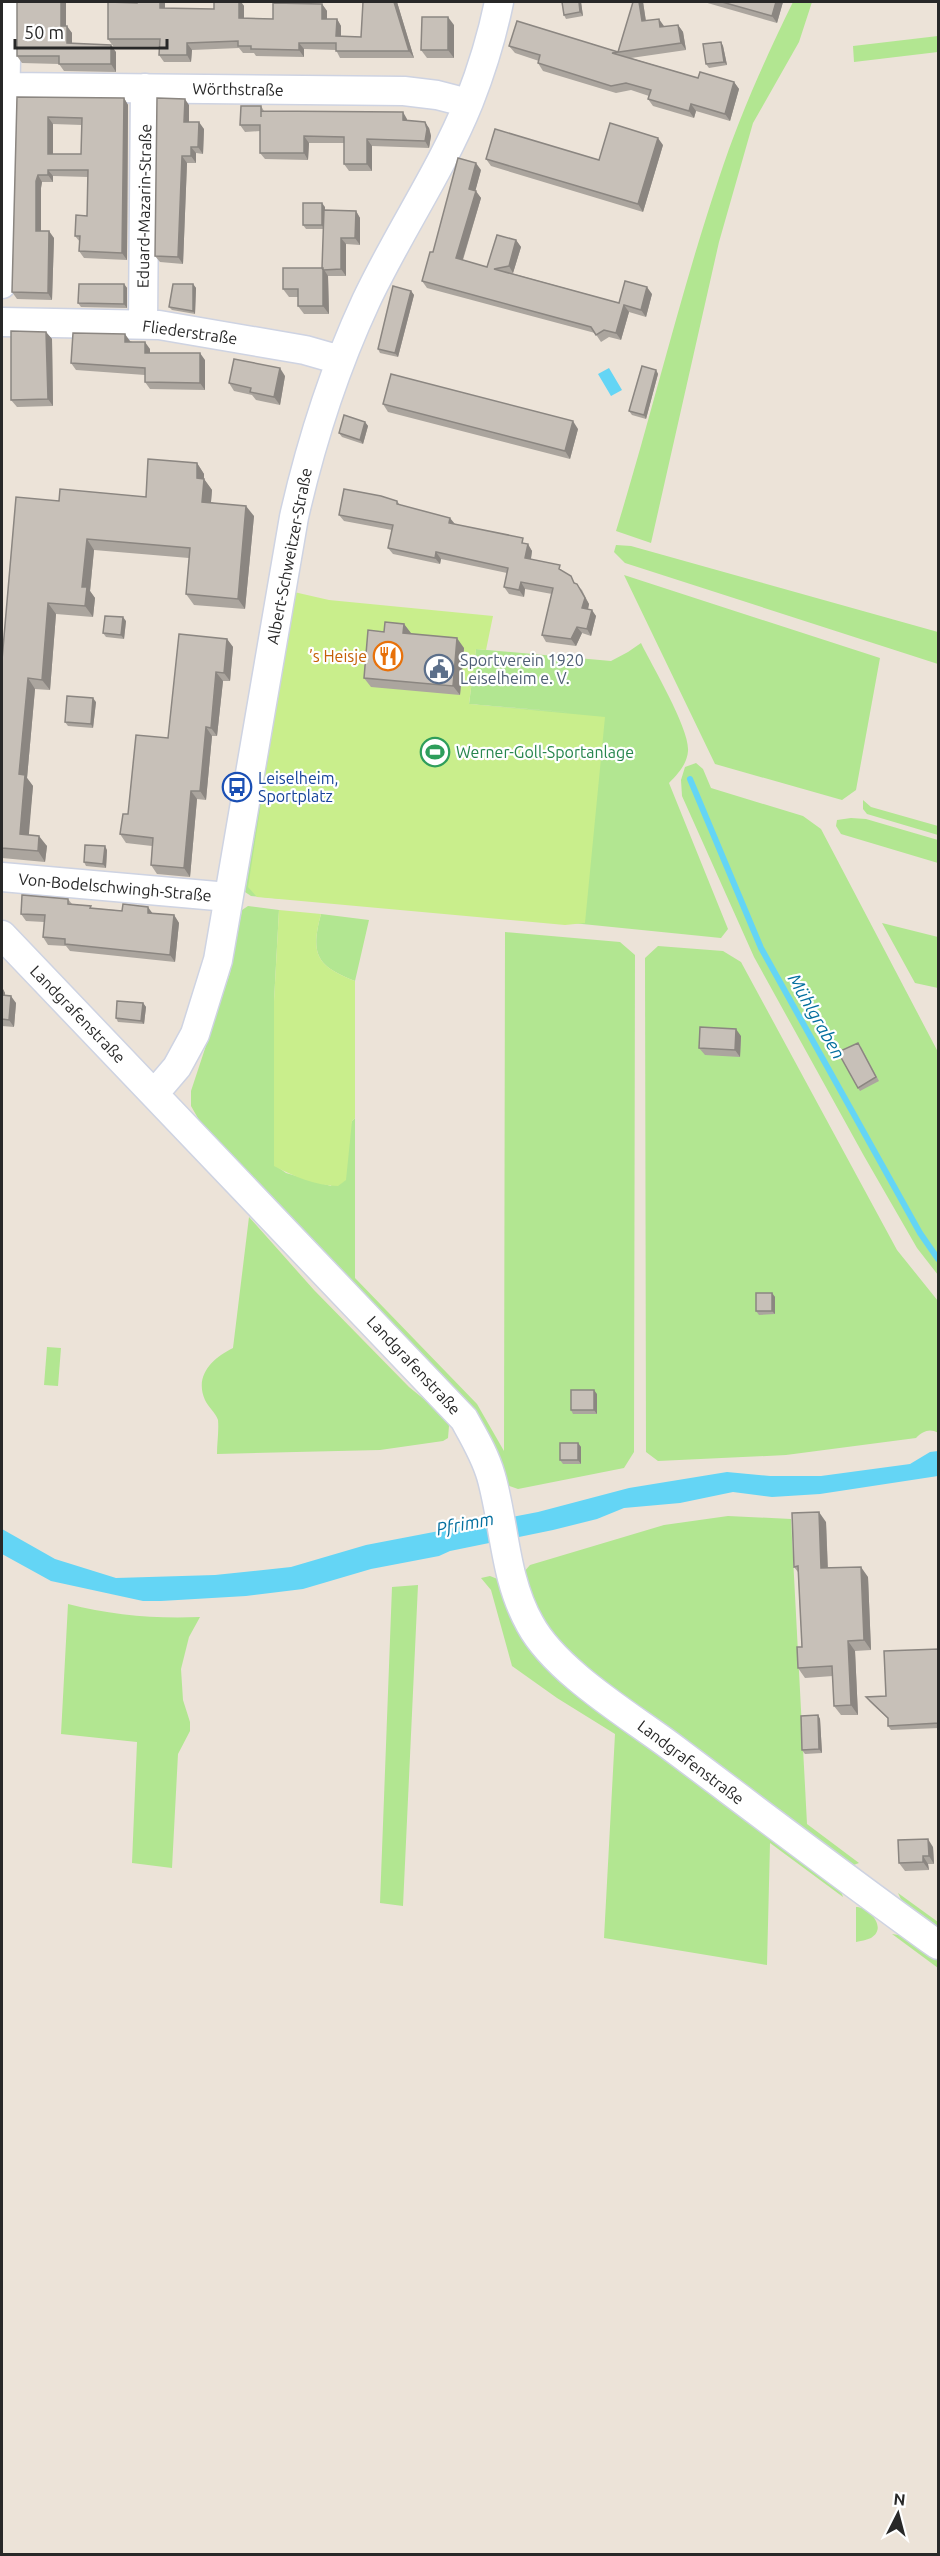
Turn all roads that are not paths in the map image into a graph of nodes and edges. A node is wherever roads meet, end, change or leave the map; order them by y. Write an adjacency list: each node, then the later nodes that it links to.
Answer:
1 (7, 2): 3 (street)
2 (499, 2): 6 (street, Albert-Schweitzer-Straße)
3 (4, 55): 4 (street)
4 (6, 87): 5 (street, Wörthstraße); 7 (street)
5 (145, 88): 6 (street, Wörthstraße); 9 (street, Eduard-Mazarin-Straße)
6 (468, 103): 10 (street, Albert-Schweitzer-Straße)
7 (2, 284)
8 (2, 322): 9 (street, Fliederstraße)
9 (143, 324): 10 (street, Fliederstraße)
10 (340, 360): 12 (street, Albert-Schweitzer-Straße)
11 (2, 877): 12 (street, Von-Bodelschwingh-Straße)
12 (228, 897): 14 (street, Albert-Schweitzer-Straße)
13 (2, 935): 14 (street, Landgrafenstraße)
14 (154, 1094): 15 (street, Landgrafenstraße)
15 (939, 1945)

